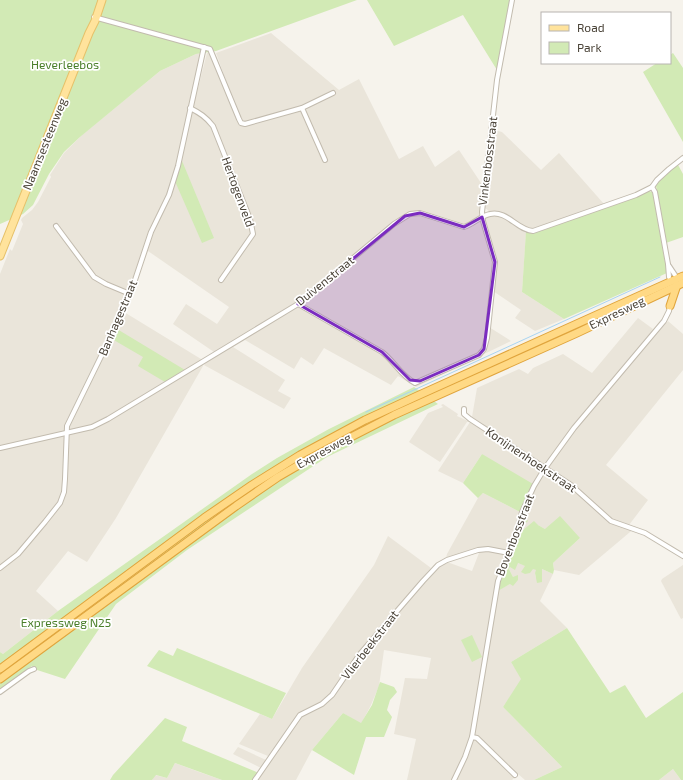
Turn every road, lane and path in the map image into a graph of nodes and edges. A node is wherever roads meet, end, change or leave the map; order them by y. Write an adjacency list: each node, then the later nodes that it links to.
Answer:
1 (512, 0): 11 (street, Vinkenbosstraat)
2 (101, 2): 3 (main road, Naamsesteenweg)
3 (95, 17): 4 (street); 13 (main road, Naamsesteenweg)
4 (204, 47): 6 (street, Banhagestraat); 7 (street)
5 (333, 93): 7 (street)
6 (190, 108): 15 (street, Hertogenveld); 17 (street, Banhagestraat)
7 (302, 108): 9 (street)
8 (683, 158): 10 (street, Duivenstraat)
9 (325, 160)
10 (652, 187): 11 (street, Duivenstraat); 14 (street)
11 (482, 217): 18 (street, Duivenstraat); 18 (street, Vinkenbosstraat)
12 (56, 226): 17 (street)
13 (0, 256)
14 (676, 279): 16 (highway, Expresweg); 19 (highway); 27 (highway, Expresweg)
15 (221, 280)
16 (660, 293): 19 (highway); 29 (highway, Expresweg)
17 (130, 294): 21 (street, Banhagestraat)
18 (298, 304): 21 (street, Duivenstraat)
19 (670, 306): 23 (street, Bovenbosstraat)
20 (464, 409): 23 (street, Konijnenhoekstraat)
21 (66, 433): 22 (street, Duivenstraat); 26 (street, Banhagestraat)
22 (0, 448)
23 (545, 468): 24 (street, Bovenbosstraat); 25 (street, Konijnenhoekstraat)
24 (509, 553): 31 (street, Bovenbosstraat); 33 (street, Vlierbeekstraat)
25 (683, 556)
26 (0, 568)
27 (0, 669)
28 (34, 669): 30 (street)
29 (0, 678)
30 (0, 692)
31 (472, 736): 32 (street); 34 (street, Bovenbosstraat)
32 (516, 775)
33 (255, 780)
34 (454, 780)

